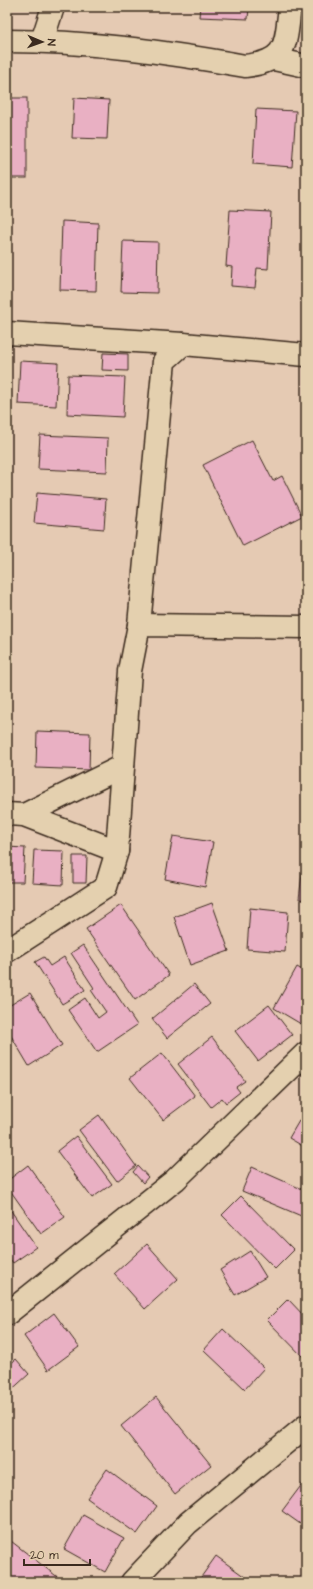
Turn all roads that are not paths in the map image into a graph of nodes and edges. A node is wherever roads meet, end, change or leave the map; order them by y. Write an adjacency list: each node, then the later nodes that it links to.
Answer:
1 (53, 7): 4 (street)
2 (290, 7): 5 (street)
3 (7, 41): 4 (street)
4 (42, 41): 5 (street)
5 (274, 58): 6 (street)
6 (306, 66)
7 (7, 332): 8 (street)
8 (183, 344): 9 (street); 10 (street)
9 (306, 356)
10 (139, 625): 11 (street); 12 (street)
11 (306, 627)
12 (123, 766): 13 (street); 14 (street)
13 (15, 815): 14 (street)
14 (117, 851): 15 (street)
15 (7, 951)
16 (306, 1053): 17 (street)
17 (7, 1314)
18 (306, 1426): 19 (street)
19 (132, 1582)

